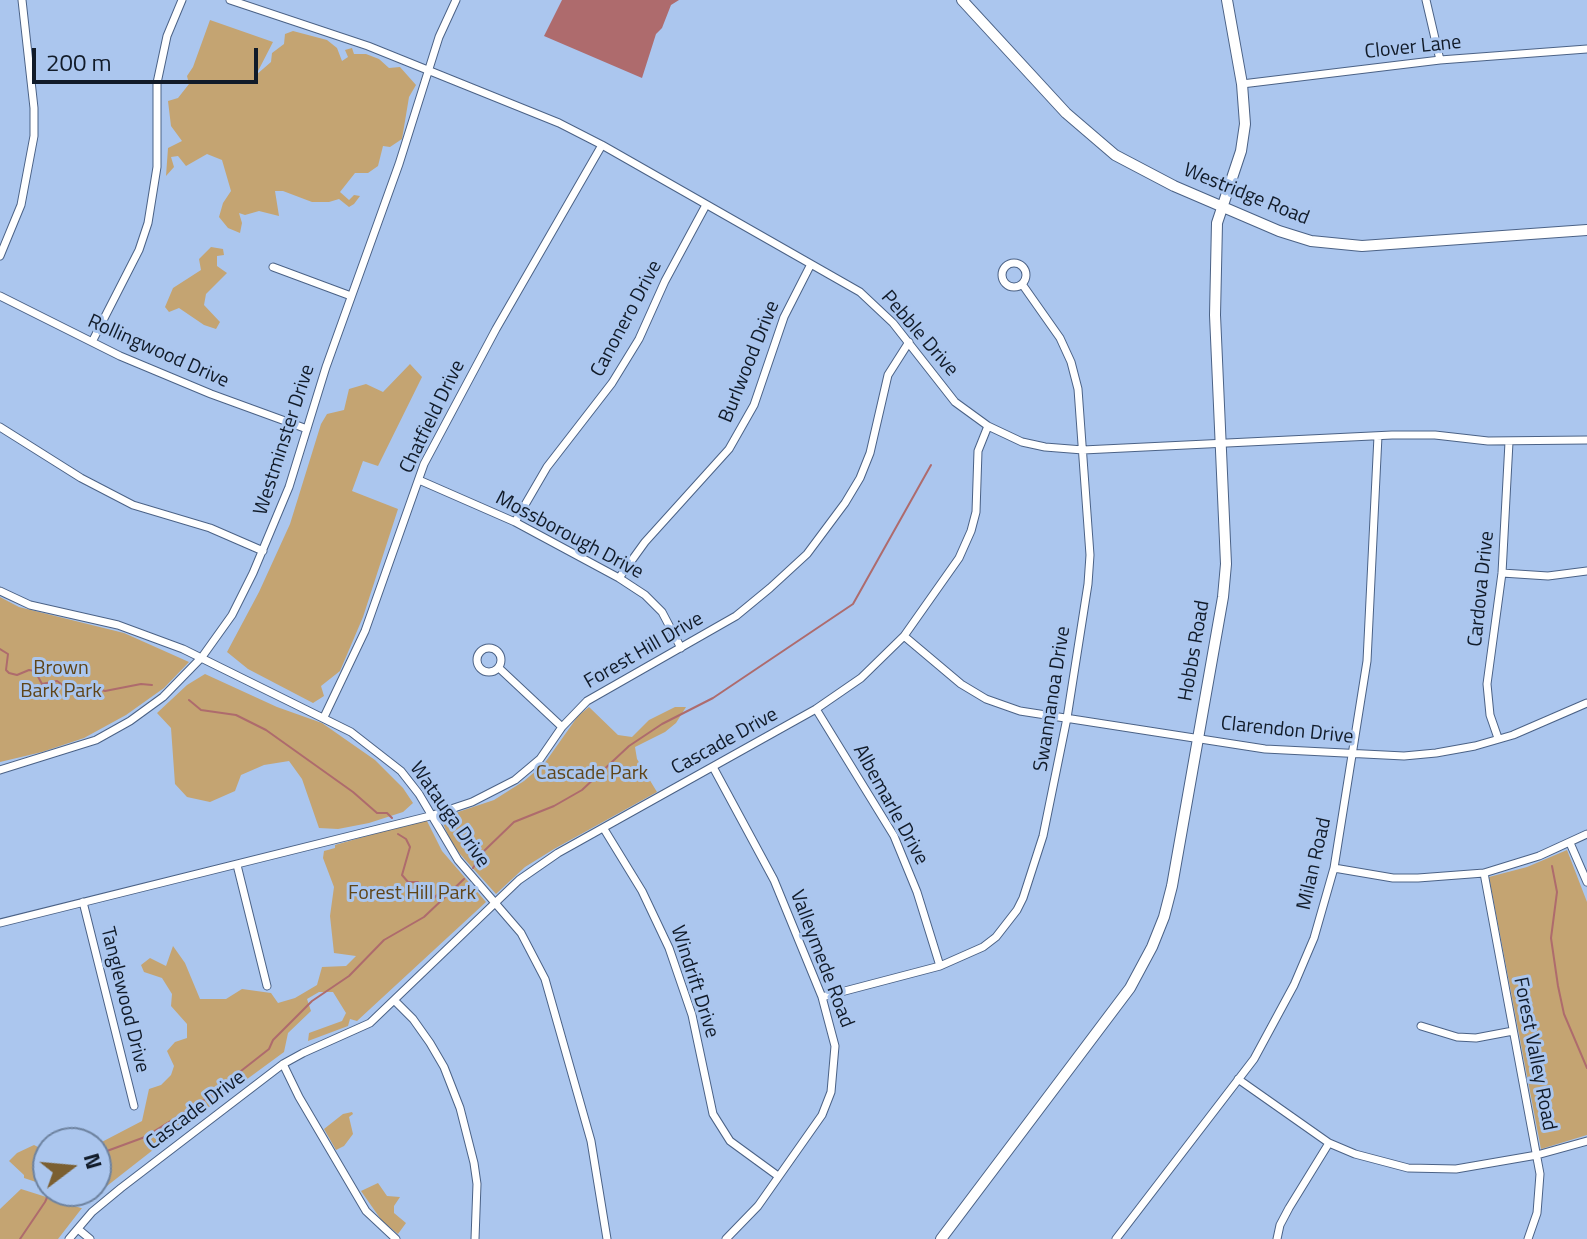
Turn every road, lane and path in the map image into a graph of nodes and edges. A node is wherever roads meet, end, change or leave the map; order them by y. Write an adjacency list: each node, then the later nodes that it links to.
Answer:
1 (22, 0): 16 (street)
2 (182, 0): 22 (street)
3 (230, 0): 10 (street, Pebble Drive)
4 (456, 0): 10 (street, Westminster Drive)
5 (962, 0): 14 (street, Westridge Road)
6 (1227, 0): 11 (street, Hobbs Road)
7 (1426, 0): 9 (street)
8 (1587, 49): 9 (street, Clover Lane)
9 (1440, 60): 11 (street, Clover Lane)
10 (428, 70): 12 (street, Pebble Drive); 21 (street, Westminster Drive)
11 (1242, 84): 14 (street, Hobbs Road)
12 (602, 145): 13 (street, Pebble Drive); 32 (street, Chatfield Drive)
13 (706, 205): 17 (street, Pebble Drive); 33 (street, Canonero Drive)
14 (1221, 207): 15 (street, Westridge Road); 30 (street, Hobbs Road)
15 (1587, 230)
16 (0, 256)
17 (811, 264): 23 (street, Pebble Drive); 37 (street, Burlwood Drive)
18 (273, 267): 21 (street)
19 (1022, 284): 31 (street, Swannanoa Drive)
20 (0, 296): 22 (street, Rollingwood Drive)
21 (351, 296): 26 (street, Westminster Drive)
22 (92, 342): 26 (street, Rollingwood Drive)
23 (909, 342): 24 (street, Pebble Drive); 40 (street, Forest Hill Drive)
24 (988, 426): 31 (street, Pebble Drive); 39 (street, Cascade Drive)
25 (0, 427): 34 (street)
26 (307, 429): 34 (street, Westminster Drive)
27 (1378, 436): 29 (street, Pebble Drive); 30 (street, Pebble Drive); 50 (street, Milan Road)
28 (1587, 440): 29 (street, Pebble Drive)
29 (1509, 442): 36 (street, Cardova Drive)
30 (1221, 443): 31 (street, Pebble Drive); 48 (street, Hobbs Road)
31 (1083, 450): 46 (street, Swannanoa Drive)
32 (419, 480): 33 (street, Mossborough Drive); 45 (street, Chatfield Drive)
33 (515, 522): 37 (street, Mossborough Drive)
34 (263, 551): 41 (street, Westminster Drive)
35 (1587, 571): 36 (street)
36 (1502, 573): 49 (street, Cardova Drive)
37 (619, 578): 40 (street, Mossborough Drive)
38 (0, 591): 41 (street, Watauga Drive)
39 (904, 636): 44 (street, Cascade Drive); 46 (street, Clarendon Drive)
40 (681, 648): 47 (street, Forest Hill Drive)
41 (202, 657): 45 (street, Watauga Drive); 52 (street, Westminster Drive)
42 (499, 668): 47 (street)
43 (1587, 703): 49 (street, Clarendon Drive)
44 (816, 709): 51 (street, Cascade Drive); 64 (street, Albemarle Drive)
45 (324, 717): 53 (street, Watauga Drive)
46 (1067, 718): 48 (street, Clarendon Drive); 64 (street, Swannanoa Drive)
47 (562, 727): 53 (street, Forest Hill Drive)
48 (1199, 738): 50 (street, Clarendon Drive); 84 (street, Hobbs Road)
49 (1498, 738): 50 (street, Clarendon Drive)
50 (1354, 754): 58 (street, Milan Road)
51 (713, 767): 54 (street, Cascade Drive); 66 (street, Valleymede Road)
52 (0, 770)
53 (430, 816): 57 (street, Forest Hill Drive); 62 (street, Watauga Drive)
54 (604, 829): 62 (street, Cascade Drive); 76 (street, Windrift Drive)
55 (1587, 834): 56 (street)
56 (1570, 843): 59 (street); 60 (street)
57 (237, 865): 61 (street, Forest Hill Drive); 65 (street)
58 (1334, 868): 59 (street); 71 (street, Milan Road)
59 (1484, 873): 69 (street, Forest Valley Road)
60 (1587, 882)
61 (83, 902): 63 (street, Forest Hill Drive); 72 (street, Tanglewood Drive)
62 (495, 902): 67 (street, Cascade Drive); 82 (street, Watauga Drive)
63 (0, 923)
64 (940, 966): 66 (street, Swannanoa Drive)
65 (267, 986)
66 (822, 997): 76 (street, Valleymede Road)
67 (394, 1000): 70 (street, Cascade Drive); 81 (street)
68 (1421, 1026): 69 (street)
69 (1513, 1031): 75 (street, Forest Valley Road)
70 (283, 1064): 77 (street, Cascade Drive); 80 (street)
71 (1238, 1079): 74 (street); 85 (street, Milan Road)
72 (134, 1106)
73 (1587, 1141): 75 (street)
74 (1329, 1143): 75 (street); 86 (street)
75 (1537, 1155): 87 (street, Forest Valley Road)
76 (778, 1176): 83 (street, Valleymede Road)
77 (78, 1229): 78 (street, Cascade Drive); 79 (street)
78 (69, 1239)
79 (90, 1239)
80 (396, 1239)
81 (475, 1239)
82 (607, 1239)
83 (726, 1239)
84 (941, 1239)
85 (1116, 1239)
86 (1277, 1239)
87 (1528, 1239)

